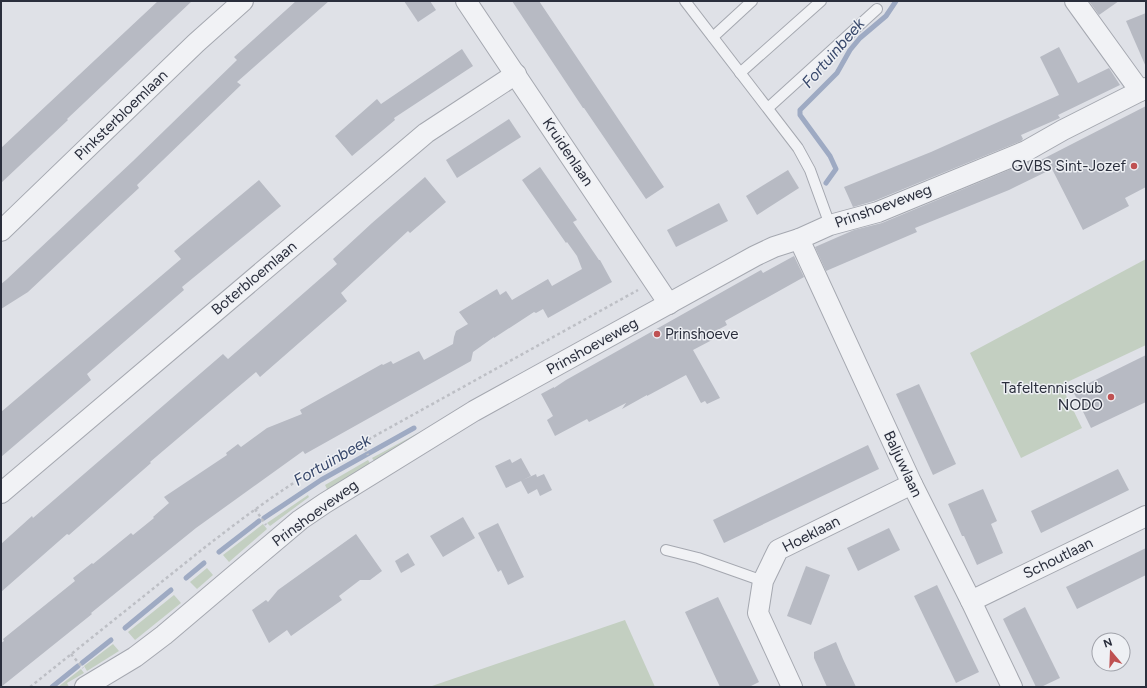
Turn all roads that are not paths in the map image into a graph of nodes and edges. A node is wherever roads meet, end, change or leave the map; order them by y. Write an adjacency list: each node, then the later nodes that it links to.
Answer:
1 (243, 1): 14 (street, Pinksterbloemlaan)
2 (466, 1): 10 (street, Kruidenlaan)
3 (685, 1): 8 (lane)
4 (752, 1): 8 (lane)
5 (821, 1): 9 (lane)
6 (1075, 1): 11 (street)
7 (877, 9): 12 (lane)
8 (713, 37): 9 (lane)
9 (740, 73): 12 (lane)
10 (516, 74): 16 (street, Kruidenlaan); 18 (street, Boterbloemlaan)
11 (1143, 89): 13 (street, Prinshoeveweg)
12 (768, 108): 13 (lane)
13 (830, 226): 15 (street, Prinshoeveweg)
14 (1, 231)
15 (799, 238): 16 (street, Prinshoeveweg); 17 (street, Baljuwlaan)
16 (669, 304): 23 (street, Prinshoeveweg)
17 (912, 484): 21 (street, Hoeklaan); 22 (street, Baljuwlaan)
18 (1, 493)
19 (1146, 516): 22 (street, Schoutlaan)
20 (666, 550): 21 (lane)
21 (763, 581): 24 (street, Hoeklaan)
22 (971, 601): 25 (street, Baljuwlaan)
23 (84, 678)
24 (792, 687)
25 (1012, 687)

